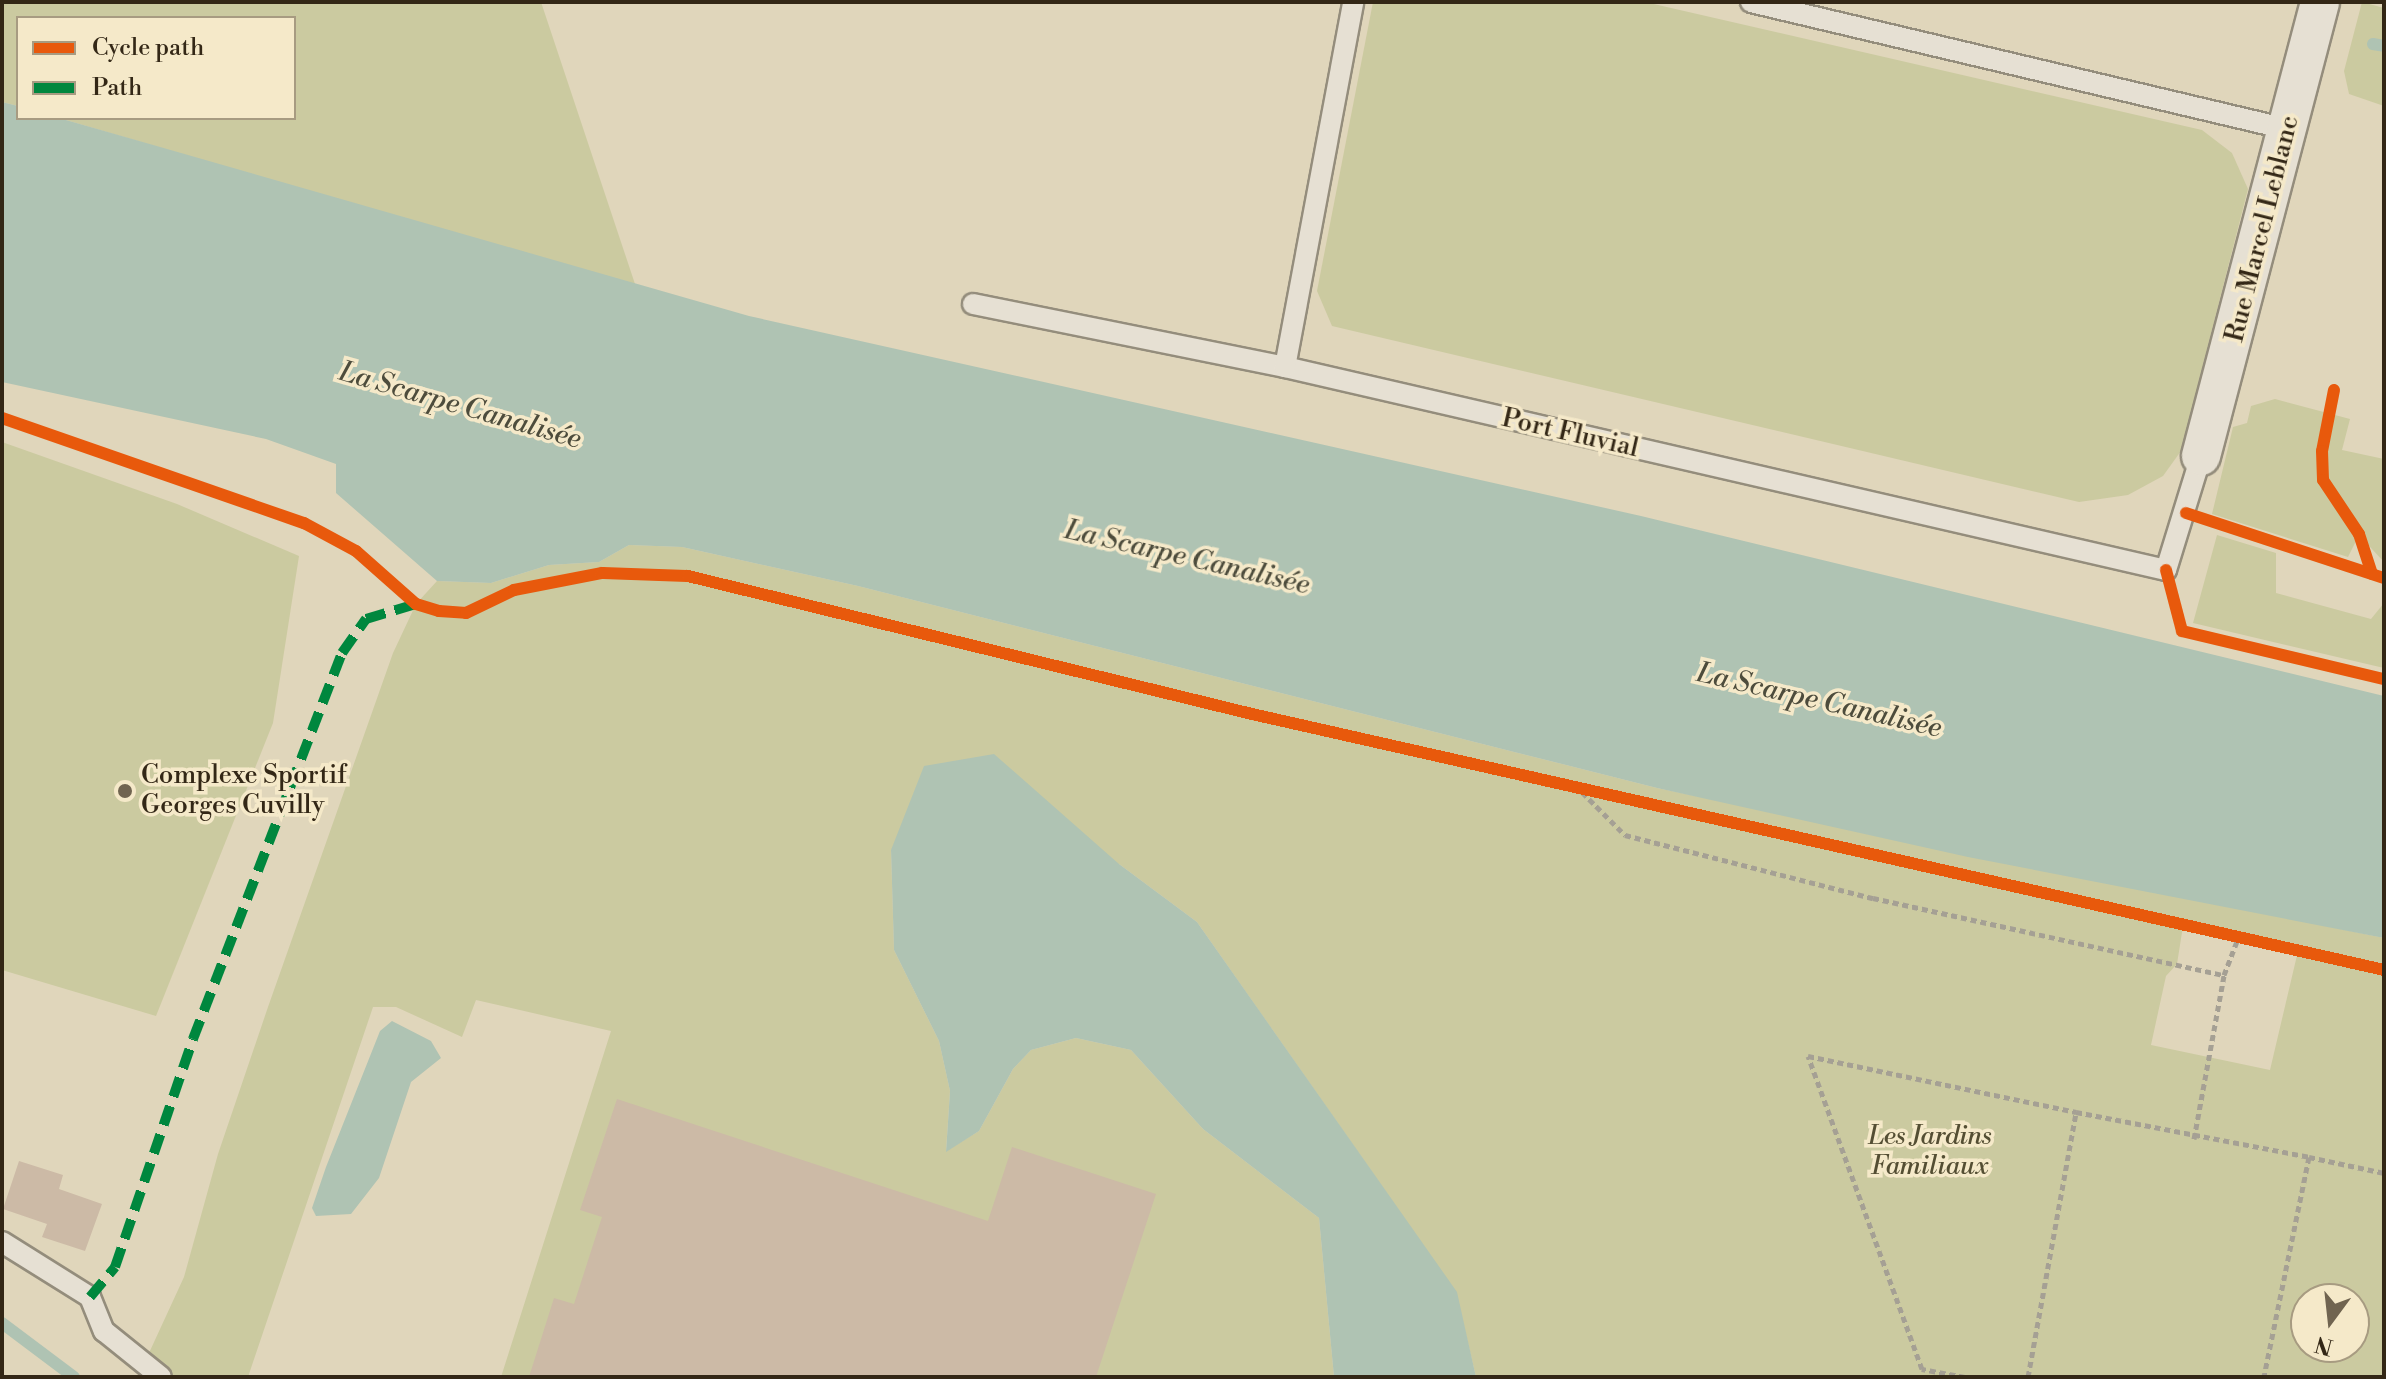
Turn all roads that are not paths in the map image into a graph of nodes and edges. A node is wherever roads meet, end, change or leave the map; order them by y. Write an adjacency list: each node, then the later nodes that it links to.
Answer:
1 (1353, 2): 6 (lane)
2 (1751, 2): 4 (lane)
3 (2320, 2): 4 (street, Rue Marcel Leblanc)
4 (2287, 129): 7 (street, Rue Marcel Leblanc)
5 (973, 304): 6 (lane, Port Fluvial)
6 (1285, 367): 7 (lane, Port Fluvial)
7 (2201, 456)
8 (2, 1242): 9 (lane)
9 (161, 1377)

